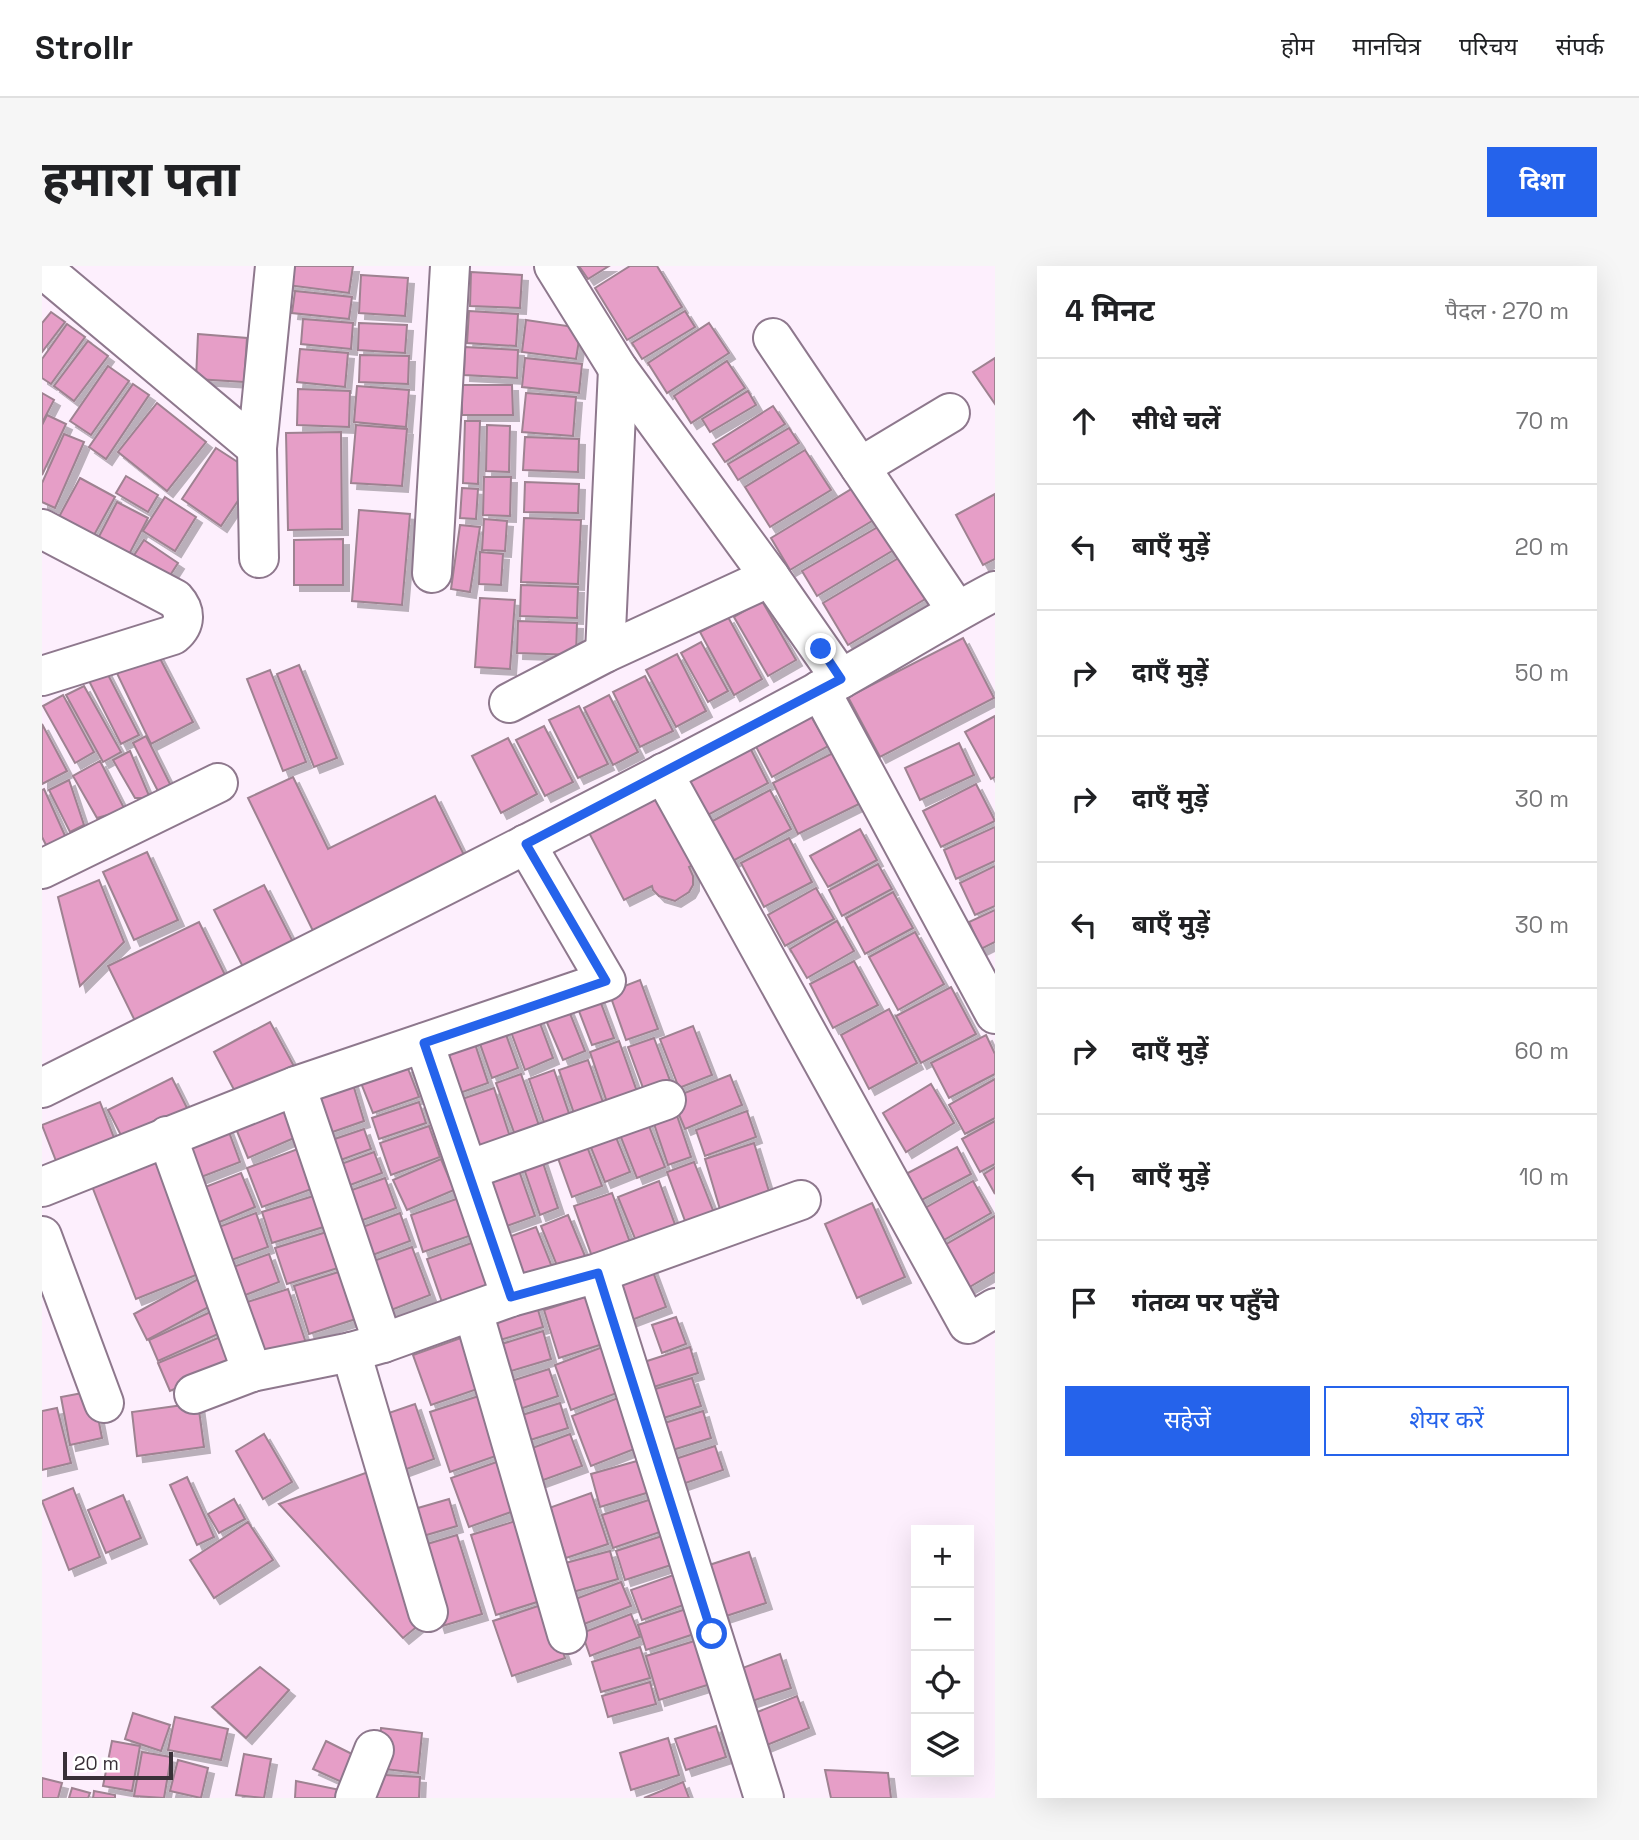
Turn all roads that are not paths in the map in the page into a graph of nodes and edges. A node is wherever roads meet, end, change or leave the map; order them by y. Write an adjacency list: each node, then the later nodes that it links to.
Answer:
1 (275, 266): 8 (street)
2 (450, 266): 12 (street)
3 (554, 266): 6 (street)
4 (42, 268): 8 (street)
5 (773, 338): 9 (street)
6 (618, 369): 13 (street); 16 (street)
7 (950, 413): 9 (street)
8 (257, 448): 11 (street)
9 (860, 467): 15 (street)
10 (42, 529): 17 (street)
11 (260, 558)
12 (432, 573)
13 (770, 577): 16 (street); 18 (street)
14 (995, 591): 15 (street)
15 (957, 611): 18 (street)
16 (605, 653): 19 (street)
17 (42, 676)
18 (831, 685): 20 (street); 24 (street)
19 (509, 703)
20 (663, 773): 22 (street); 36 (street)
21 (218, 783): 23 (street)
22 (526, 844): 25 (street); 27 (street)
23 (42, 870)
24 (995, 1014)
25 (424, 1043): 26 (street); 30 (street)
26 (296, 1086): 29 (street); 38 (street)
27 (42, 1088)
28 (666, 1100): 30 (street)
29 (167, 1136): 31 (street); 39 (street)
30 (467, 1170): 35 (street)
31 (42, 1187)
32 (801, 1200): 34 (street)
33 (42, 1236): 41 (street)
34 (598, 1273): 35 (street); 46 (street)
35 (511, 1297): 37 (street)
36 (995, 1308)
37 (473, 1311): 38 (street); 43 (street)
38 (367, 1348): 39 (street); 42 (street)
39 (252, 1372): 40 (street)
40 (194, 1394)
41 (104, 1403)
42 (428, 1612)
43 (567, 1634)
44 (373, 1750): 45 (street)
45 (355, 1798)
46 (764, 1798)

